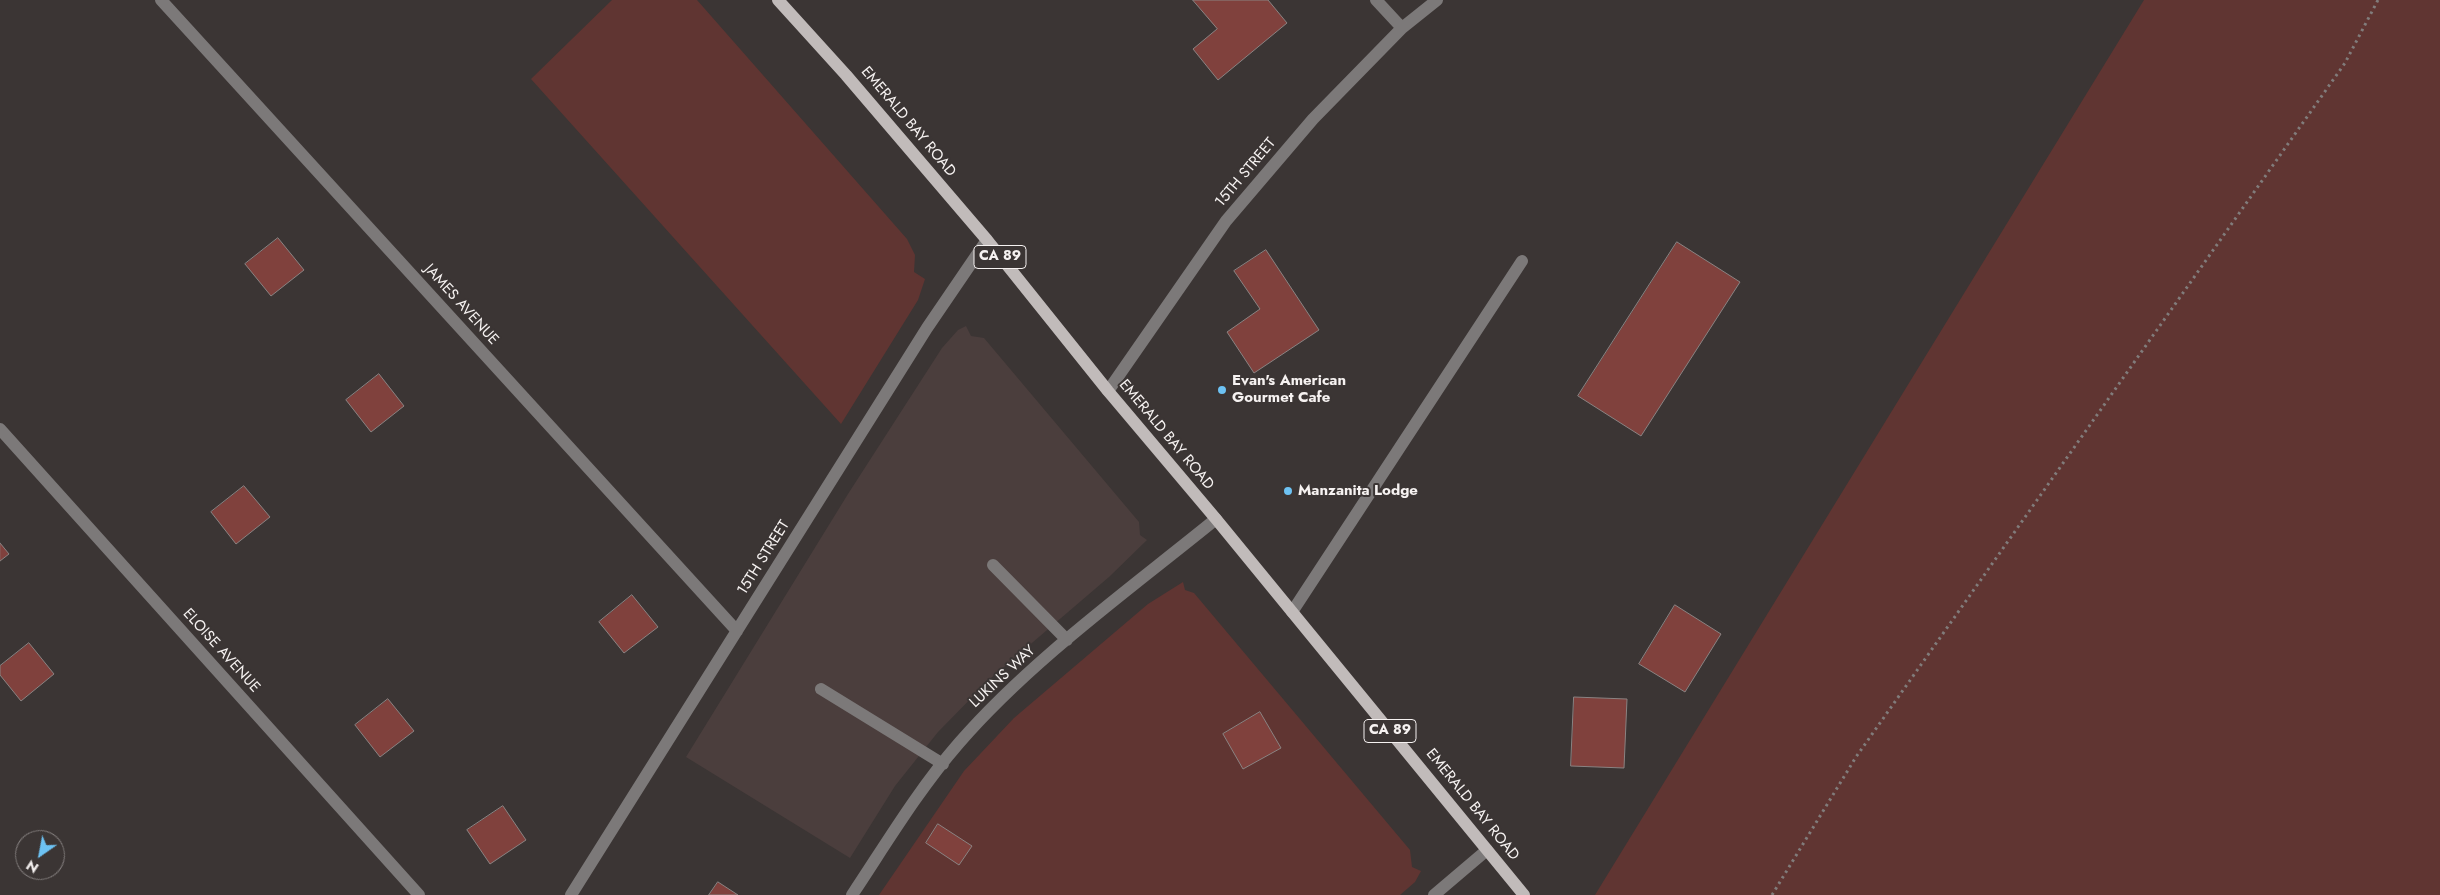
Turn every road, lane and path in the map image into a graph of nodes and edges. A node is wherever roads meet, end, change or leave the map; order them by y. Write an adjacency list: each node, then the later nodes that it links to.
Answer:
1 (161, 0): 14 (street, JAMES AVENUE)
2 (778, 0): 7 (main road, EMERALD BAY ROAD / CA 89)
3 (1376, 0): 6 (street)
4 (1437, 0): 6 (street, 15TH STREET)
5 (2378, 0): 24 (path)
6 (1402, 28): 9 (street, 15TH STREET)
7 (987, 240): 9 (main road, EMERALD BAY ROAD / CA 89); 14 (street, 15TH STREET)
8 (1522, 261): 13 (street)
9 (1108, 390): 11 (main road, EMERALD BAY ROAD / CA 89)
10 (0, 429): 19 (street, ELOISE AVENUE)
11 (1216, 519): 13 (main road, EMERALD BAY ROAD / CA 89); 15 (street, LUKINS WAY)
12 (993, 565): 15 (street)
13 (1292, 612): 18 (main road, EMERALD BAY ROAD / CA 89)
14 (737, 631): 20 (street, 15TH STREET)
15 (1067, 640): 17 (street, LUKINS WAY)
16 (821, 690): 17 (street)
17 (943, 764): 21 (street, LUKINS WAY)
18 (1487, 850): 22 (street); 23 (main road, EMERALD BAY ROAD / CA 89)
19 (419, 895)
20 (571, 895)
21 (852, 895)
22 (1434, 895)
23 (1524, 895)
24 (1772, 895)

